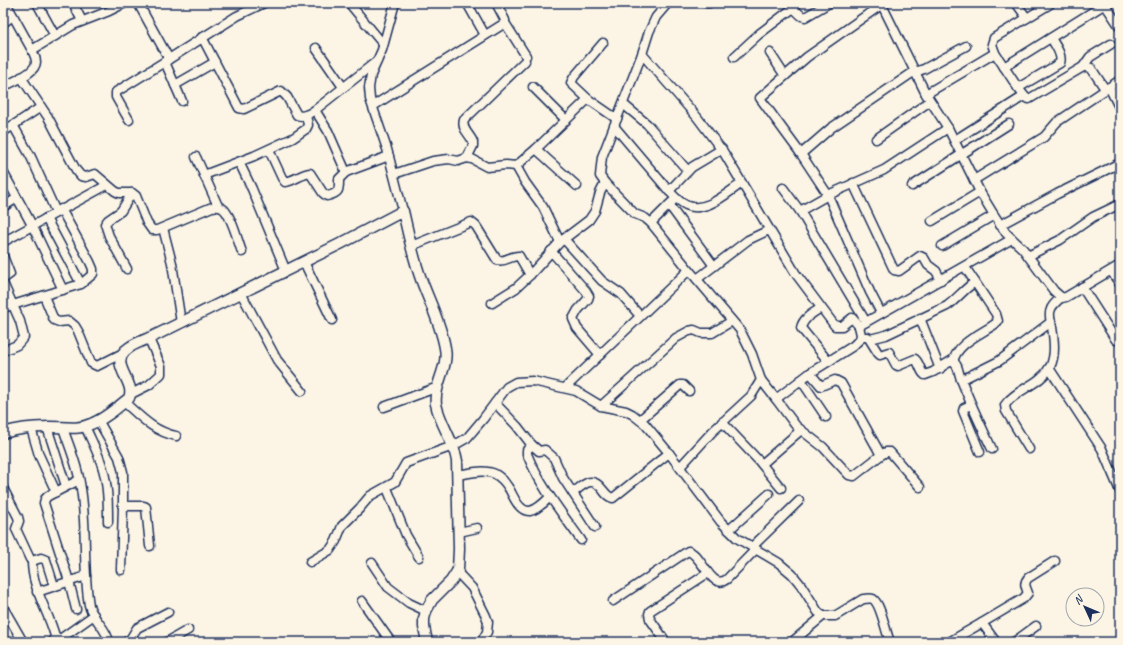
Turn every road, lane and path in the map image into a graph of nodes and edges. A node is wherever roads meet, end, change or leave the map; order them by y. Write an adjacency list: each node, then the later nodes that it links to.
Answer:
1 (6, 3): 17 (street)
2 (37, 3): 24 (street)
3 (73, 3): 19 (street)
4 (124, 3): 19 (street)
5 (138, 3): 37 (street)
6 (264, 3): 25 (street)
7 (349, 3): 28 (street)
8 (395, 3): 28 (street)
9 (467, 3): 23 (street)
10 (496, 3): 21 (street)
11 (668, 3): 35 (street)
12 (829, 3): 36 (street)
13 (1016, 3): 18 (street)
14 (881, 4): 42 (street); 43 (street)
15 (1050, 4): 18 (street)
16 (1104, 4): 22 (street); 26 (street)
17 (13, 16): 20 (street); 32 (street)
18 (1027, 18): 34 (street)
19 (82, 21): 24 (street)
20 (3, 23)
21 (505, 23): 23 (street); 78 (street)
22 (1120, 25)
23 (485, 35): 58 (street)
24 (55, 36): 32 (street)
25 (202, 38): 37 (street); 39 (street)
26 (1051, 38): 40 (street); 50 (street)
27 (603, 43): 54 (street)
28 (383, 44): 38 (street)
29 (1111, 44): 41 (street)
30 (966, 46): 42 (street)
31 (316, 48): 47 (street)
32 (32, 50): 44 (street)
33 (770, 53): 43 (street)
34 (995, 53): 40 (street); 53 (street)
35 (642, 54): 56 (street); 72 (street)
36 (734, 56)
37 (167, 60): 46 (street); 62 (street)
38 (377, 61): 47 (street); 58 (street)
39 (215, 62): 46 (street); 61 (street)
40 (1004, 67): 50 (street)
41 (1083, 67): 51 (street); 52 (street)
42 (915, 71): 53 (street); 74 (street)
43 (785, 76): 74 (street)
44 (21, 77): 49 (street); 57 (street)
45 (1120, 80): 51 (street)
46 (175, 85): 55 (street)
47 (343, 87): 60 (street)
48 (533, 87): 63 (street)
49 (3, 88)
50 (1018, 88): 52 (street)
51 (1107, 88): 59 (street); 87 (street)
52 (1024, 96): 70 (street)
53 (928, 98): 67 (street); 69 (street)
54 (588, 99): 63 (street); 64 (street)
55 (182, 101)
56 (623, 104): 64 (street); 82 (street)
57 (41, 106): 66 (street); 92 (street)
58 (373, 106): 76 (street)
59 (1120, 109)
60 (315, 110): 61 (street); 84 (street)
61 (306, 115): 73 (street)
62 (129, 120)
63 (566, 120): 71 (street)
64 (616, 122): 89 (street); 96 (street)
65 (1009, 124): 75 (street)
66 (13, 125): 68 (street); 106 (street)
67 (948, 128): 70 (street); 91 (street)
68 (3, 132)
69 (876, 139)
70 (955, 140): 75 (street)
71 (536, 149): 81 (street); 93 (street)
72 (722, 149): 82 (street); 90 (street)
73 (269, 150): 79 (street); 84 (street)
74 (801, 154): 99 (street)
75 (962, 154): 87 (street); 94 (street)
76 (389, 156): 84 (street); 85 (street)
77 (196, 157): 86 (street)
78 (467, 158): 81 (street); 85 (street)
79 (239, 162): 86 (street); 133 (street)
80 (1120, 162): 114 (street)
81 (516, 166): 118 (street)
82 (688, 171): 96 (street)
83 (3, 172): 100 (street)
84 (344, 174): 88 (street)
85 (394, 174): 107 (street)
86 (204, 175): 104 (street)
87 (974, 180): 97 (street)
88 (332, 181)
89 (605, 183): 112 (street); 118 (street)
90 (742, 183): 101 (street); 116 (street)
91 (853, 183): 99 (street); 137 (street)
92 (107, 185): 98 (street); 106 (street)
93 (577, 186)
94 (912, 186)
95 (784, 188): 108 (street)
96 (669, 191): 101 (street)
97 (980, 192): 109 (street); 111 (street)
98 (132, 193): 115 (street); 130 (street)
99 (828, 195): 108 (street); 151 (street)
100 (17, 198): 105 (street); 113 (street)
101 (676, 198): 103 (street)
102 (1120, 204): 125 (street)
103 (669, 205): 112 (street); 128 (street)
104 (218, 206): 115 (street); 123 (street)
105 (3, 207)
106 (58, 211): 110 (street); 140 (street)
107 (403, 211): 120 (street); 126 (street)
108 (800, 211): 158 (street)
109 (994, 215): 114 (street); 121 (street)
110 (46, 218): 113 (street); 140 (street)
111 (932, 221)
112 (651, 223): 131 (street)
113 (32, 225): 119 (street); 143 (street)
114 (1000, 225): 117 (street)
115 (163, 228): 157 (street)
116 (769, 230): 128 (street); 150 (street)
117 (1012, 239): 125 (street); 129 (street)
118 (562, 240): 122 (street); 152 (street)
119 (3, 242)
120 (411, 246): 134 (street); 174 (street)
121 (942, 246)
122 (552, 251): 134 (street); 165 (street)
123 (242, 252)
124 (3, 256): 135 (street)
125 (1028, 256): 146 (street)
126 (304, 262): 133 (street); 154 (street)
127 (1120, 265): 132 (street)
128 (714, 266): 136 (street)
129 (965, 267): 137 (street); 138 (street)
130 (127, 268)
131 (689, 270): 136 (street); 152 (street)
132 (1111, 270): 141 (street); 142 (street)
133 (286, 271): 144 (street)
134 (530, 275): 147 (street)
135 (3, 279)
136 (697, 279): 155 (street)
137 (941, 280): 151 (street)
138 (975, 282): 153 (street); 167 (street)
139 (3, 283): 148 (street)
140 (81, 284): 143 (street)
141 (1120, 284)
142 (1082, 287): 146 (street); 162 (street)
143 (63, 290): 145 (street)
144 (241, 293): 157 (street); 176 (street)
145 (44, 296): 148 (street); 164 (street)
146 (1061, 297): 156 (street)
147 (492, 303)
148 (13, 304): 149 (street); 163 (street)
149 (3, 308)
150 (821, 308): 158 (street); 166 (street)
151 (881, 313): 158 (street)
152 (640, 316): 165 (street)
153 (920, 318): 161 (street); 168 (street)
154 (332, 320)
155 (732, 321): 171 (street); 182 (street)
156 (1051, 322): 169 (street); 173 (street)
157 (181, 323): 159 (street)
158 (862, 324): 160 (street)
159 (149, 339): 164 (street); 178 (street)
160 (860, 339): 161 (street); 166 (street)
161 (870, 339): 168 (street)
162 (1120, 341)
163 (3, 351)
164 (123, 353): 178 (street)
165 (600, 356): 175 (street)
166 (828, 361): 170 (street)
167 (953, 362): 168 (street); 173 (street)
168 (940, 368)
169 (1049, 368): 198 (street); 212 (street)
170 (810, 373): 172 (street); 201 (street)
171 (761, 380): 179 (street); 187 (street)
172 (801, 380): 179 (street); 184 (street)
173 (961, 380): 181 (street)
174 (438, 387): 183 (street); 196 (street)
175 (565, 388): 180 (street); 182 (street)
176 (302, 391)
177 (689, 391): 186 (street)
178 (128, 398): 185 (street); 194 (street)
179 (776, 399): 192 (street)
180 (495, 403): 195 (street); 196 (street)
181 (971, 405): 197 (street); 199 (street)
182 (601, 406): 186 (street)
183 (384, 407)
184 (826, 417)
185 (98, 420): 188 (street); 217 (street)
186 (640, 420): 200 (street)
187 (722, 422): 202 (street); 203 (street)
188 (85, 426): 191 (street); 218 (street)
189 (46, 427): 190 (street); 191 (street); 206 (street)
190 (31, 428): 193 (street); 211 (street)
191 (63, 428): 205 (street)
192 (801, 430): 201 (street); 202 (street)
193 (3, 433)
194 (176, 436)
195 (531, 444): 213 (street); 215 (street)
196 (453, 446): 204 (street); 209 (street)
197 (992, 448)
198 (1029, 449)
199 (980, 452)
200 (670, 453): 203 (street); 213 (street)
201 (881, 455): 207 (street)
202 (762, 464): 210 (street)
203 (680, 467): 221 (street)
204 (458, 475): 215 (street); 222 (street)
205 (79, 480): 206 (street); 234 (street)
206 (66, 486): 211 (street)
207 (920, 487)
208 (3, 488): 227 (street)
209 (386, 488): 226 (street); 229 (street)
210 (781, 488)
211 (56, 492): 235 (street)
212 (1120, 492)
213 (573, 493): 219 (street)
214 (769, 494): 221 (street)
215 (550, 498): 223 (street)
216 (799, 501): 225 (street)
217 (123, 506): 224 (street); 231 (street)
218 (108, 522)
219 (595, 527)
220 (476, 528): 222 (street)
221 (729, 530): 225 (street)
222 (459, 532): 232 (street)
223 (581, 540)
224 (150, 546)
225 (754, 548): 233 (street); 245 (street)
226 (419, 557)
227 (32, 561): 236 (street); 237 (street)
228 (1055, 561): 247 (street)
229 (310, 562)
230 (372, 563): 242 (street)
231 (122, 570)
232 (457, 572): 242 (street); 259 (street)
233 (708, 573): 238 (street); 250 (street)
234 (86, 576): 235 (street); 244 (street)
235 (70, 581): 236 (street); 241 (street)
236 (54, 586): 237 (street)
237 (38, 592): 252 (street)
238 (613, 600)
239 (362, 601): 257 (street)
240 (3, 607): 246 (street)
241 (76, 609)
242 (426, 611): 258 (street)
243 (168, 612): 255 (street)
244 (94, 616): 253 (street); 254 (street)
245 (823, 616): 260 (street); 261 (street)
246 (6, 618): 251 (street)
247 (982, 623): 262 (street); 263 (street)
248 (1036, 626): 264 (street)
249 (188, 630): 256 (street)
250 (664, 640)
251 (23, 642)
252 (53, 642)
253 (56, 642)
254 (109, 642)
255 (126, 642)
256 (167, 642)
257 (390, 642)
258 (427, 642)
259 (481, 642)
260 (792, 642)
261 (890, 642)
262 (949, 642)
263 (996, 642)
264 (1014, 642)

